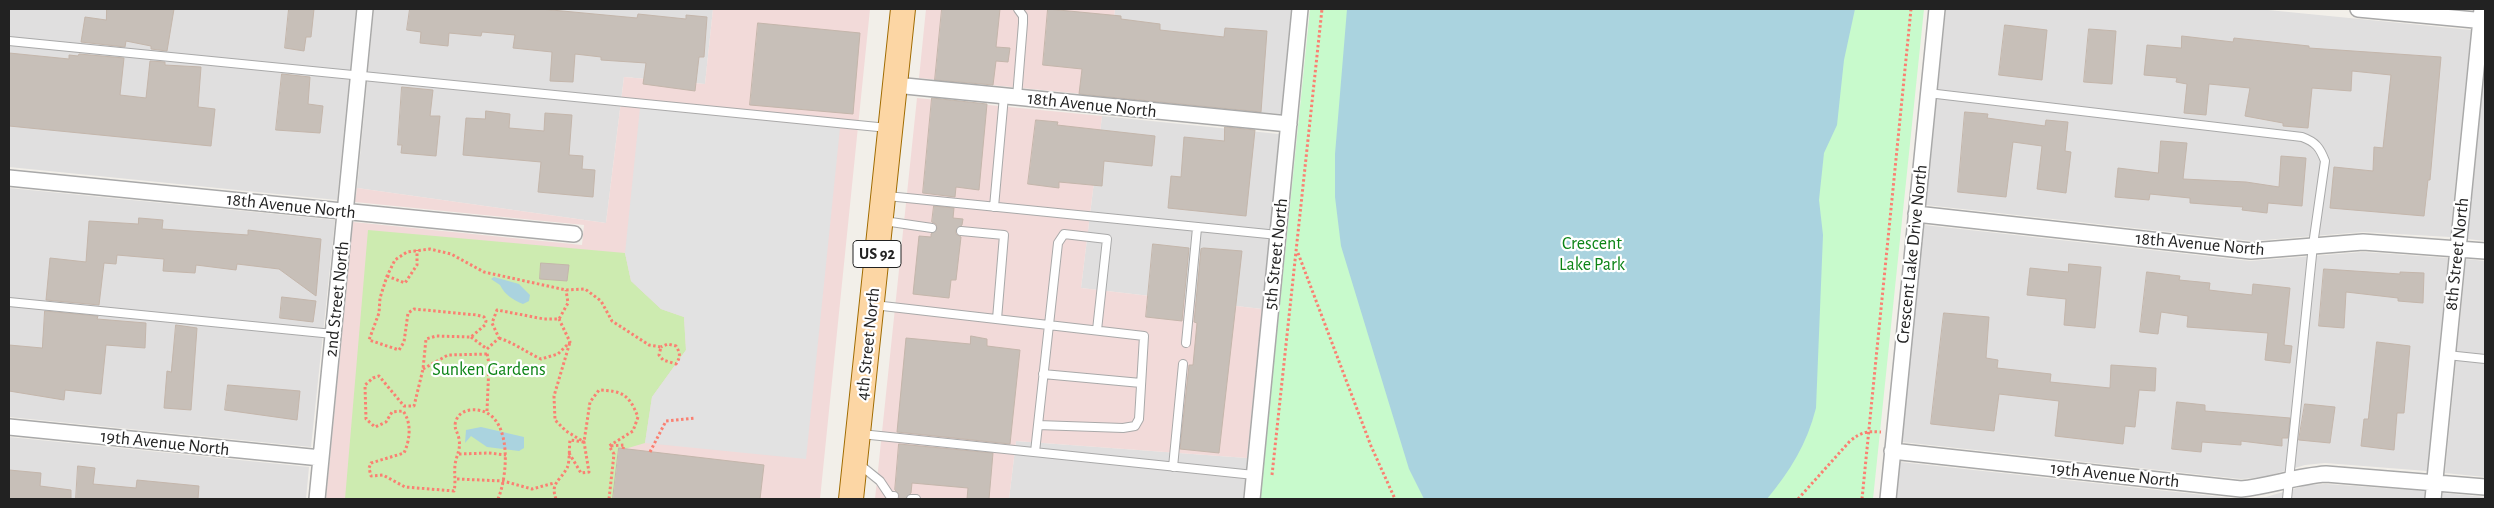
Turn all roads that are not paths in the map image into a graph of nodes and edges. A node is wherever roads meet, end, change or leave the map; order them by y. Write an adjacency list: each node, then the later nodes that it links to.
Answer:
1 (366, 9): 9 (street, 2nd Street North)
2 (903, 9): 10 (main road, 4th Street North / US 92)
3 (1018, 9): 12 (lane)
4 (1300, 9): 13 (street, 5th Street North)
5 (1937, 9): 11 (street, Crescent Lake Drive North)
6 (2365, 9): 7 (street)
7 (2483, 16): 27 (street, 8th Street North)
8 (9, 40): 9 (lane)
9 (359, 75): 14 (lane); 18 (street, 2nd Street North)
10 (894, 85): 12 (street, 18th Avenue North); 14 (main road, 4th Street North / US 92)
11 (1928, 93): 19 (street, Crescent Lake Drive North); 26 (lane)
12 (1010, 97): 13 (street, 18th Avenue North); 17 (lane)
13 (1289, 124): 25 (street, 5th Street North)
14 (890, 128): 16 (main road, 4th Street North / US 92)
15 (9, 178): 18 (street, 18th Avenue North)
16 (883, 195): 17 (lane); 20 (main road, 4th Street North / US 92)
17 (994, 207): 22 (lane)
18 (345, 211): 24 (street, 18th Avenue North); 34 (street, 2nd Street North)
19 (1916, 214): 26 (street, 18th Avenue North); 44 (street, Crescent Lake Drive North)
20 (880, 221): 21 (lane); 30 (main road, 4th Street North / US 92)
21 (932, 228)
22 (1197, 228): 25 (lane); 35 (lane)
23 (961, 231): 31 (lane)
24 (574, 234)
25 (1278, 235): 49 (street, 5th Street North)
26 (2313, 245): 27 (street, 18th Avenue North); 50 (lane)
27 (2458, 248): 28 (street, 18th Avenue North); 36 (street, 8th Street North)
28 (2485, 251)
29 (9, 302): 34 (lane)
30 (872, 305): 31 (lane); 43 (main road, 4th Street North / US 92)
31 (997, 319): 32 (lane)
32 (1049, 324): 33 (lane); 33 (lane); 39 (lane)
33 (1097, 330): 40 (lane)
34 (333, 334): 46 (street, 2nd Street North)
35 (1186, 343)
36 (2447, 355): 37 (lane); 51 (street, 8th Street North)
37 (2485, 359)
38 (1182, 364): 48 (lane)
39 (1043, 374): 40 (lane); 41 (lane)
40 (1141, 383): 41 (lane)
41 (1038, 425): 45 (lane)
42 (9, 427): 46 (street, 19th Avenue North)
43 (858, 434): 45 (lane); 47 (main road, 4th Street North / US 92)
44 (1892, 451): 50 (street, 19th Avenue North); 59 (street, Crescent Lake Drive North)
45 (1035, 452): 48 (lane)
46 (321, 458): 54 (street, 2nd Street North)
47 (855, 461): 53 (lane); 55 (main road, 4th Street North / US 92)
48 (1173, 467): 49 (lane)
49 (1254, 476): 58 (street, 5th Street North)
50 (2290, 481): 51 (street, 19th Avenue North); 60 (lane)
51 (2435, 482): 52 (street, 19th Avenue North); 61 (street, 8th Street North)
52 (2485, 487)
53 (890, 497)
54 (317, 499)
55 (851, 499)
56 (911, 499): 57 (lane)
57 (916, 499)
58 (1252, 499)
59 (1888, 499)
60 (2287, 499)
61 (2433, 499)

